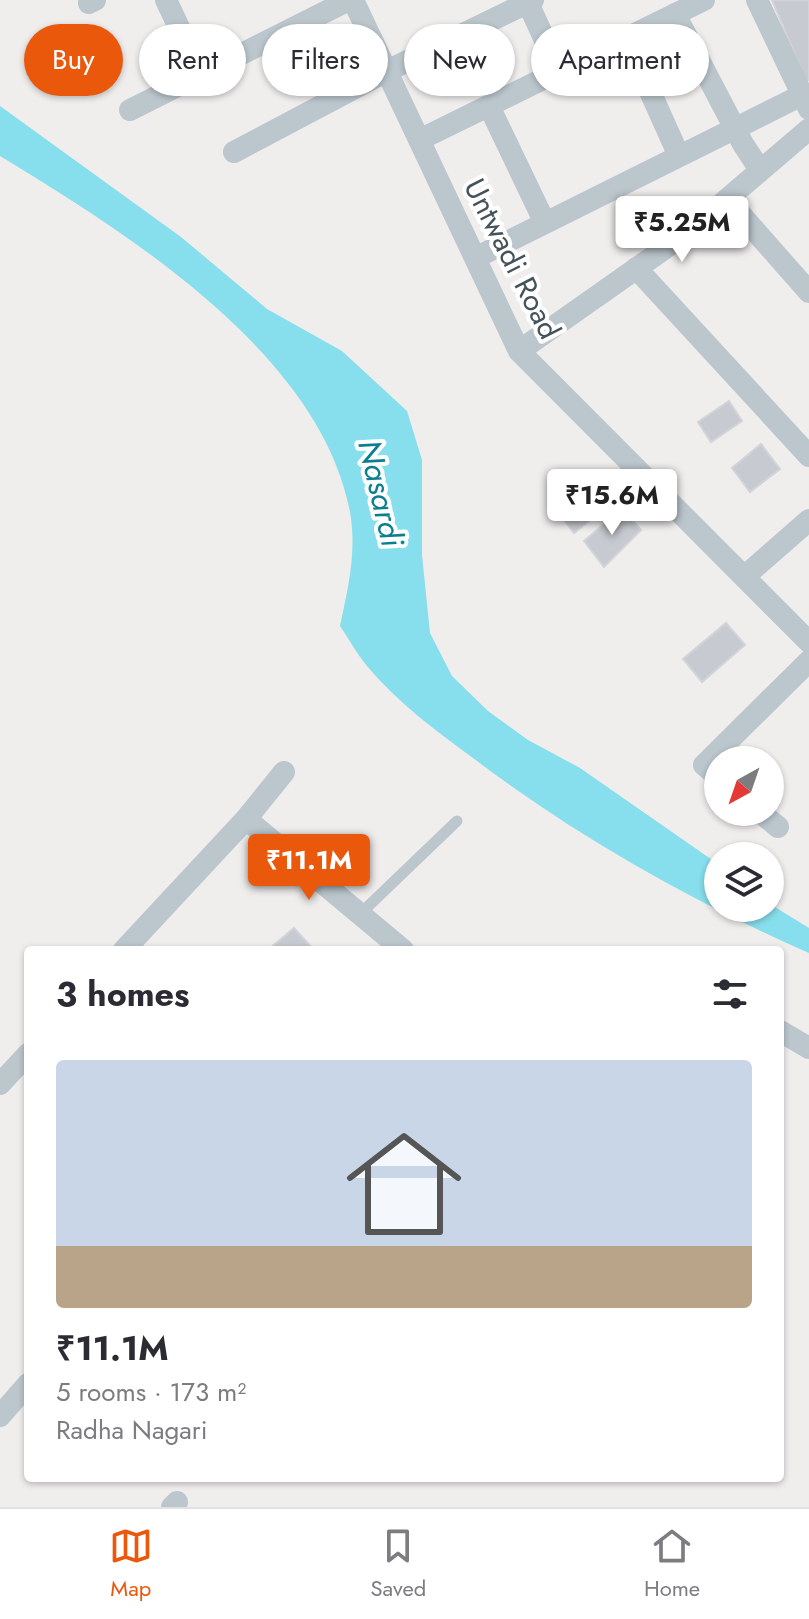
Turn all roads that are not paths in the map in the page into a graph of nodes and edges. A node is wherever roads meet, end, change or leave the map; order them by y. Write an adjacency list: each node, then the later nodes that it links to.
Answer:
1 (166, 0): 7 (street)
2 (704, 0): 6 (street)
3 (757, 0): 18 (street)
4 (530, 1): 9 (street); 12 (street)
5 (358, 2): 8 (street, Untwadi Road); 11 (street)
6 (675, 14): 10 (street); 21 (street)
7 (177, 24)
8 (367, 24)
9 (540, 24)
10 (655, 24)
11 (246, 53)
12 (388, 71)
13 (388, 73): 23 (street, Untwadi Road)
14 (531, 85): 19 (street)
15 (158, 96): 20 (street)
16 (340, 96): 24 (street)
17 (652, 96): 25 (street)
18 (806, 102): 21 (street)
19 (489, 106): 23 (street); 28 (street)
20 (130, 110)
21 (735, 129): 25 (street); 26 (street)
22 (809, 129): 26 (street)
23 (419, 140): 29 (street, Untwadi Road)
24 (234, 152)
25 (679, 156): 28 (street)
26 (760, 170): 27 (street)
27 (727, 199): 30 (street); 31 (street)
28 (545, 223): 29 (street)
29 (475, 258): 32 (street, Untwadi Road)
30 (636, 268): 32 (street); 33 (street)
31 (809, 292)
32 (519, 351): 35 (street, Untwadi Road)
33 (809, 456)
34 (809, 520): 35 (street)
35 (744, 577): 36 (street, Untwadi Road)
36 (809, 642)
37 (809, 661): 38 (street)
38 (723, 746)
39 (284, 772): 40 (street)
40 (246, 819): 42 (street); 43 (street)
41 (457, 821): 42 (lane)
42 (360, 914): 44 (street)
43 (128, 946)
44 (398, 946)
45 (784, 1033): 46 (street)
46 (809, 1048)
47 (24, 1058): 48 (street)
48 (0, 1084)
49 (24, 1389): 50 (street)
50 (0, 1416)

